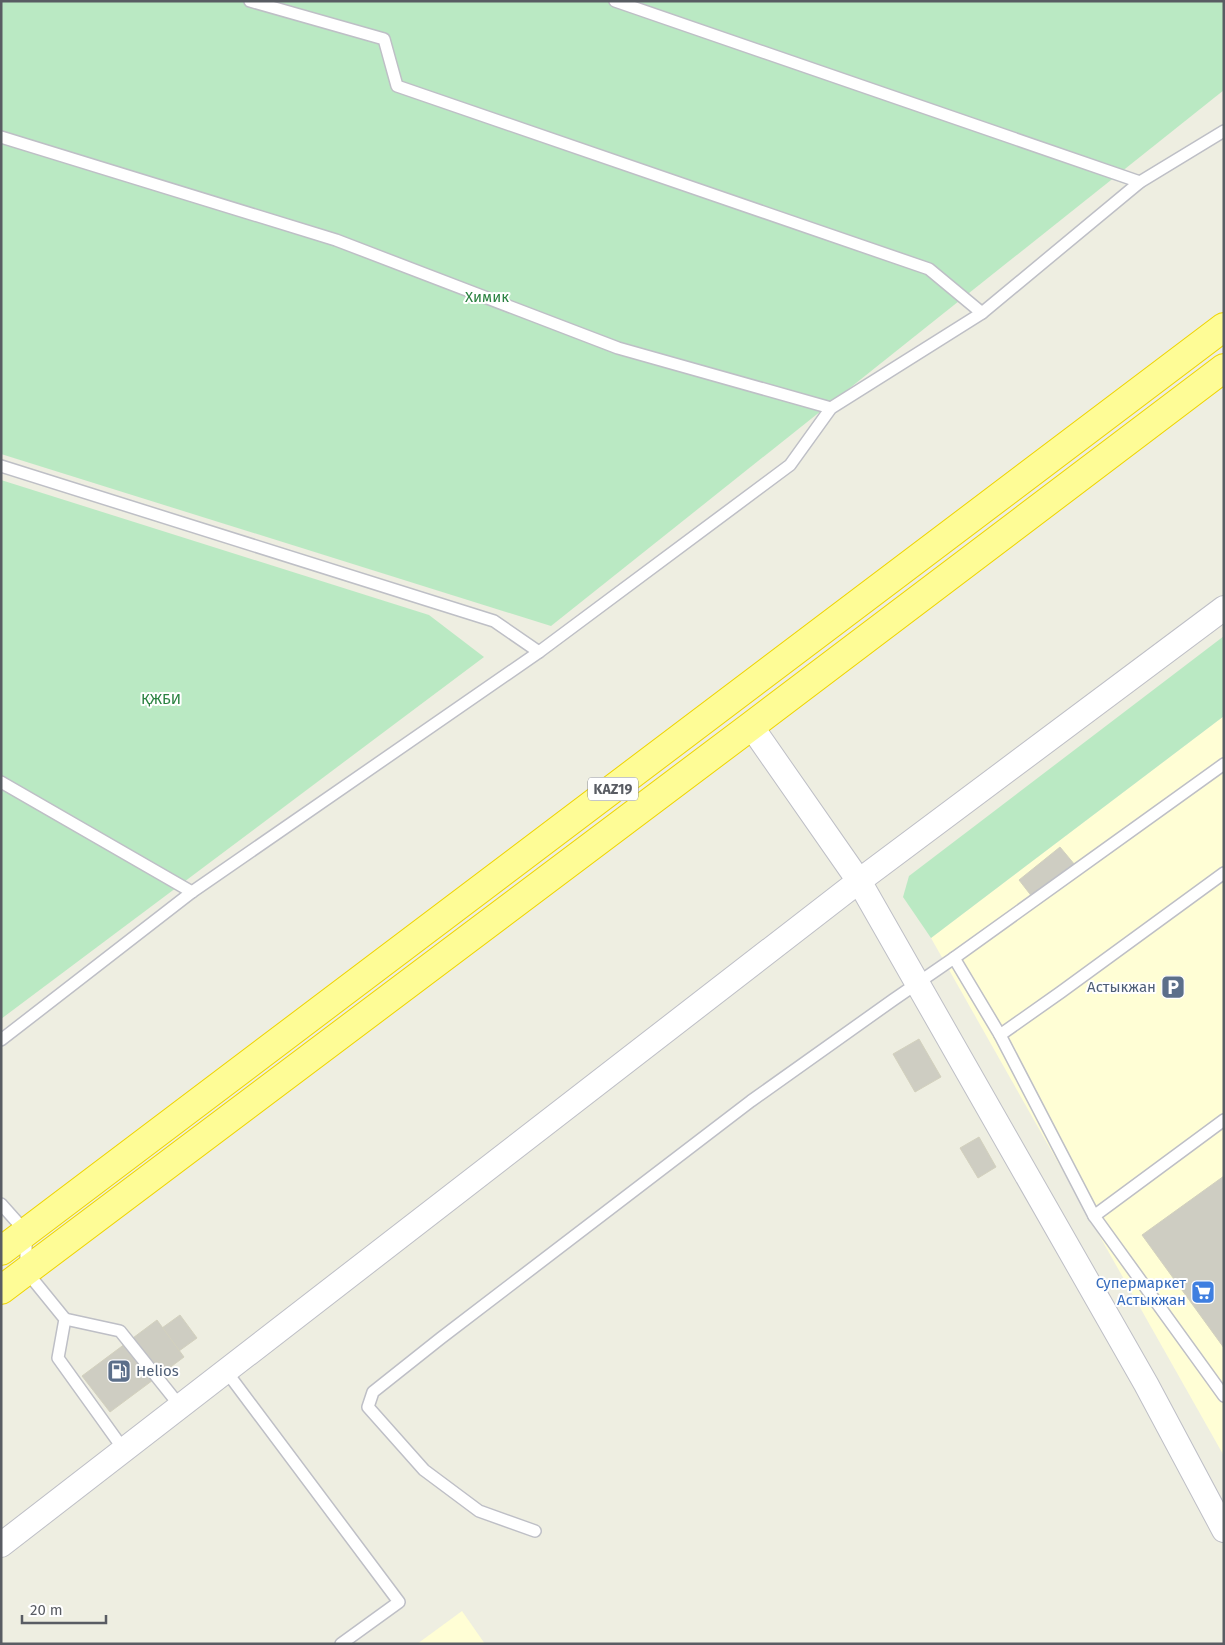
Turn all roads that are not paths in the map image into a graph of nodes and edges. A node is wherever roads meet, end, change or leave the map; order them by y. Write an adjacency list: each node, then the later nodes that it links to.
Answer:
1 (250, 1): 6 (lane)
2 (614, 1): 5 (lane)
3 (1224, 131): 5 (lane)
4 (1, 137): 9 (lane)
5 (1140, 182): 6 (lane)
6 (982, 313): 9 (lane)
7 (1224, 328): 26 (highway, KAZ19)
8 (1224, 368): 13 (highway, KAZ19)
9 (831, 408): 12 (lane)
10 (1, 466): 12 (lane)
11 (1224, 608): 17 (street)
12 (539, 652): 18 (lane)
13 (751, 726): 17 (street); 28 (highway, KAZ19)
14 (1224, 764): 19 (lane)
15 (1, 782): 18 (lane)
16 (1224, 873): 21 (lane)
17 (859, 881): 20 (street); 31 (street)
18 (192, 892): 22 (lane)
19 (954, 958): 20 (lane); 21 (lane)
20 (918, 982): 35 (street); 36 (lane)
21 (1000, 1035): 25 (lane)
22 (1, 1040)
23 (1224, 1120): 25 (lane)
24 (1, 1204): 26 (lane)
25 (1094, 1216): 32 (lane)
26 (26, 1232): 27 (highway, KAZ19); 28 (lane)
27 (1, 1251)
28 (26, 1271): 29 (highway, KAZ19); 30 (lane)
29 (1, 1290)
30 (64, 1319): 33 (lane); 34 (lane)
31 (226, 1371): 33 (street); 38 (lane)
32 (1224, 1396)
33 (180, 1406): 34 (street)
34 (124, 1450): 37 (street)
35 (1224, 1530)
36 (536, 1531)
37 (1, 1545)
38 (342, 1644)

